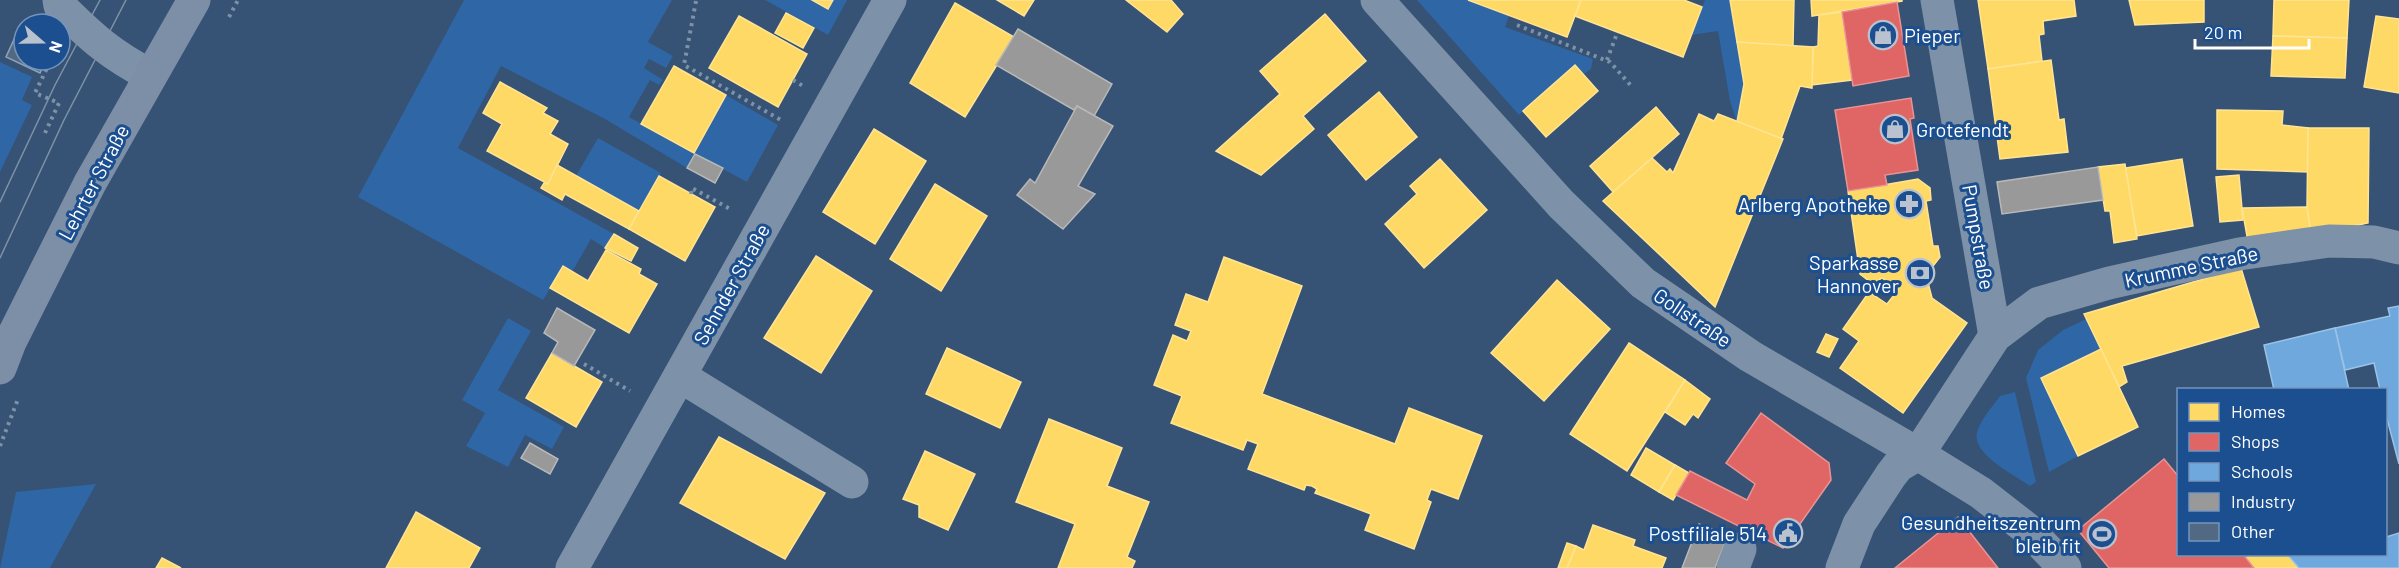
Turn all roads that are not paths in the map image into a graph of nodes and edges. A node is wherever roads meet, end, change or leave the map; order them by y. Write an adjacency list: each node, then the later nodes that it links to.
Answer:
1 (59, 0): 6 (street)
2 (194, 0): 6 (main road, Lehrter Straße)
3 (890, 0): 10 (street, Sehnder Straße)
4 (1377, 0): 11 (street, Gollstraße)
5 (1937, 0): 8 (street, Pumpstraße)
6 (150, 75): 9 (main road, Lehrter Straße)
7 (2399, 248): 8 (street, Krumme Straße)
8 (1995, 336): 11 (street)
9 (0, 368)
10 (680, 376): 12 (street); 13 (street, Sehnder Straße)
11 (1918, 454): 14 (street); 15 (street, Gollstraße)
12 (852, 482)
13 (572, 568)
14 (1842, 568)
15 (2065, 568)

